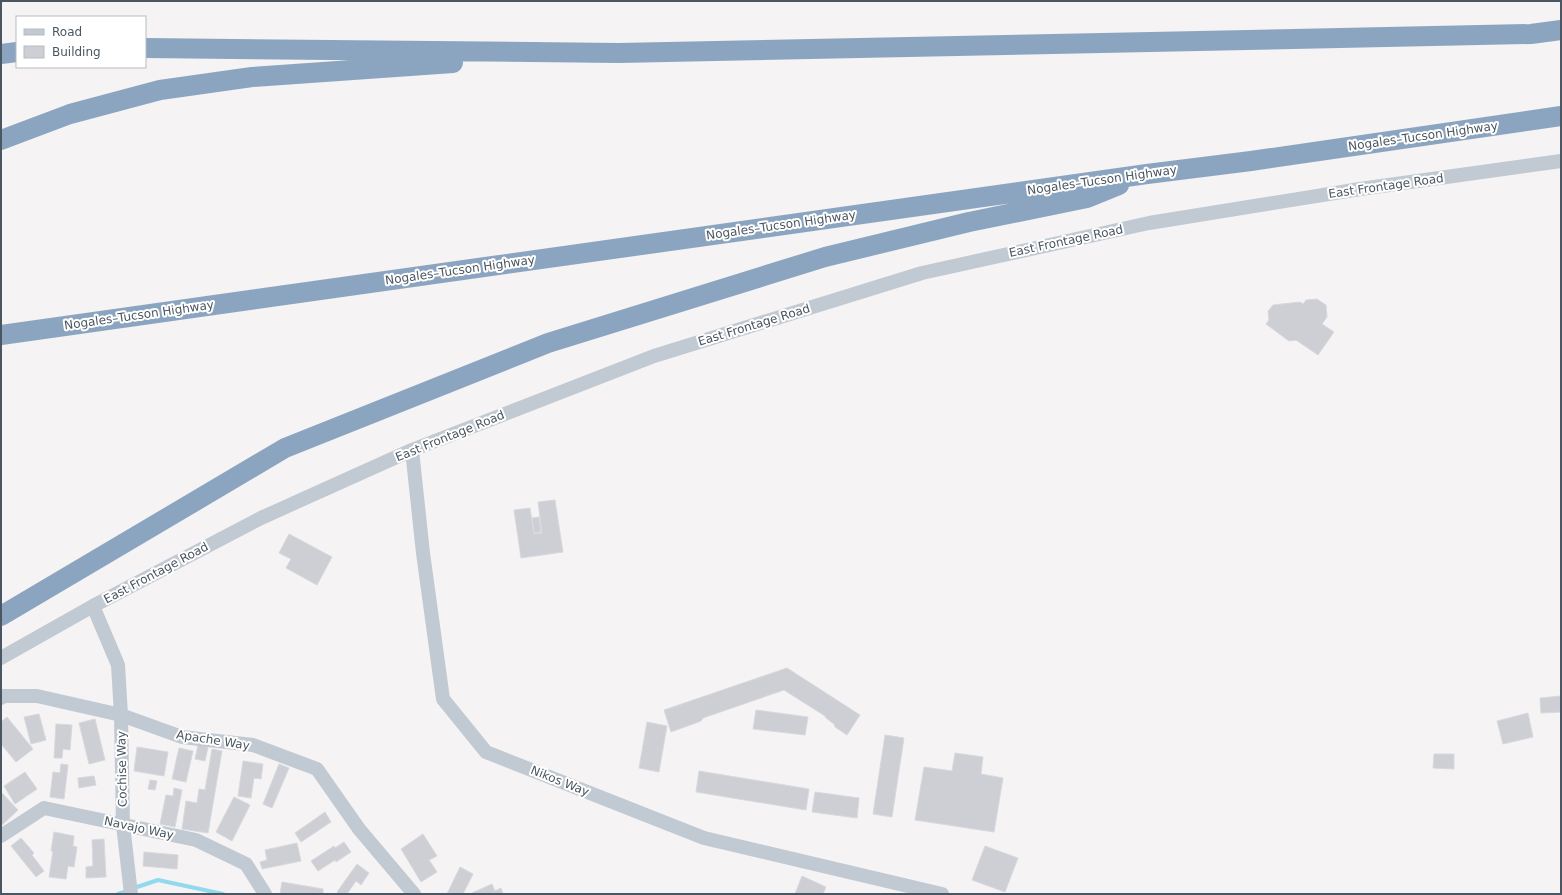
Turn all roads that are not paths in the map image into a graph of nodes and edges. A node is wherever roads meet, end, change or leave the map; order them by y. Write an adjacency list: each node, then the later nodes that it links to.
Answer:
1 (1561, 30): 4 (highway)
2 (146, 48): 4 (highway)
3 (16, 52): 5 (highway)
4 (619, 53): 7 (highway)
5 (1, 54)
6 (1561, 116): 9 (highway, Nogales–Tucson Highway)
7 (1, 140)
8 (1561, 161): 11 (street, East Frontage Road)
9 (1148, 174): 10 (highway, Nogales–Tucson Highway); 13 (highway)
10 (1, 335)
11 (412, 450): 12 (street, East Frontage Road); 22 (street, Nikos Way)
12 (93, 606): 14 (street, East Frontage Road); 16 (street, Cochise Way)
13 (1, 616)
14 (1, 658)
15 (1, 698): 16 (street, Apache Way)
16 (121, 715): 17 (street, Cochise Way); 21 (street, Apache Way)
17 (123, 825): 18 (street, Navajo Way); 19 (street, Navajo Way); 20 (street, Cochise Way)
18 (1, 836)
19 (263, 890)
20 (131, 894)
21 (414, 894)
22 (942, 894)

